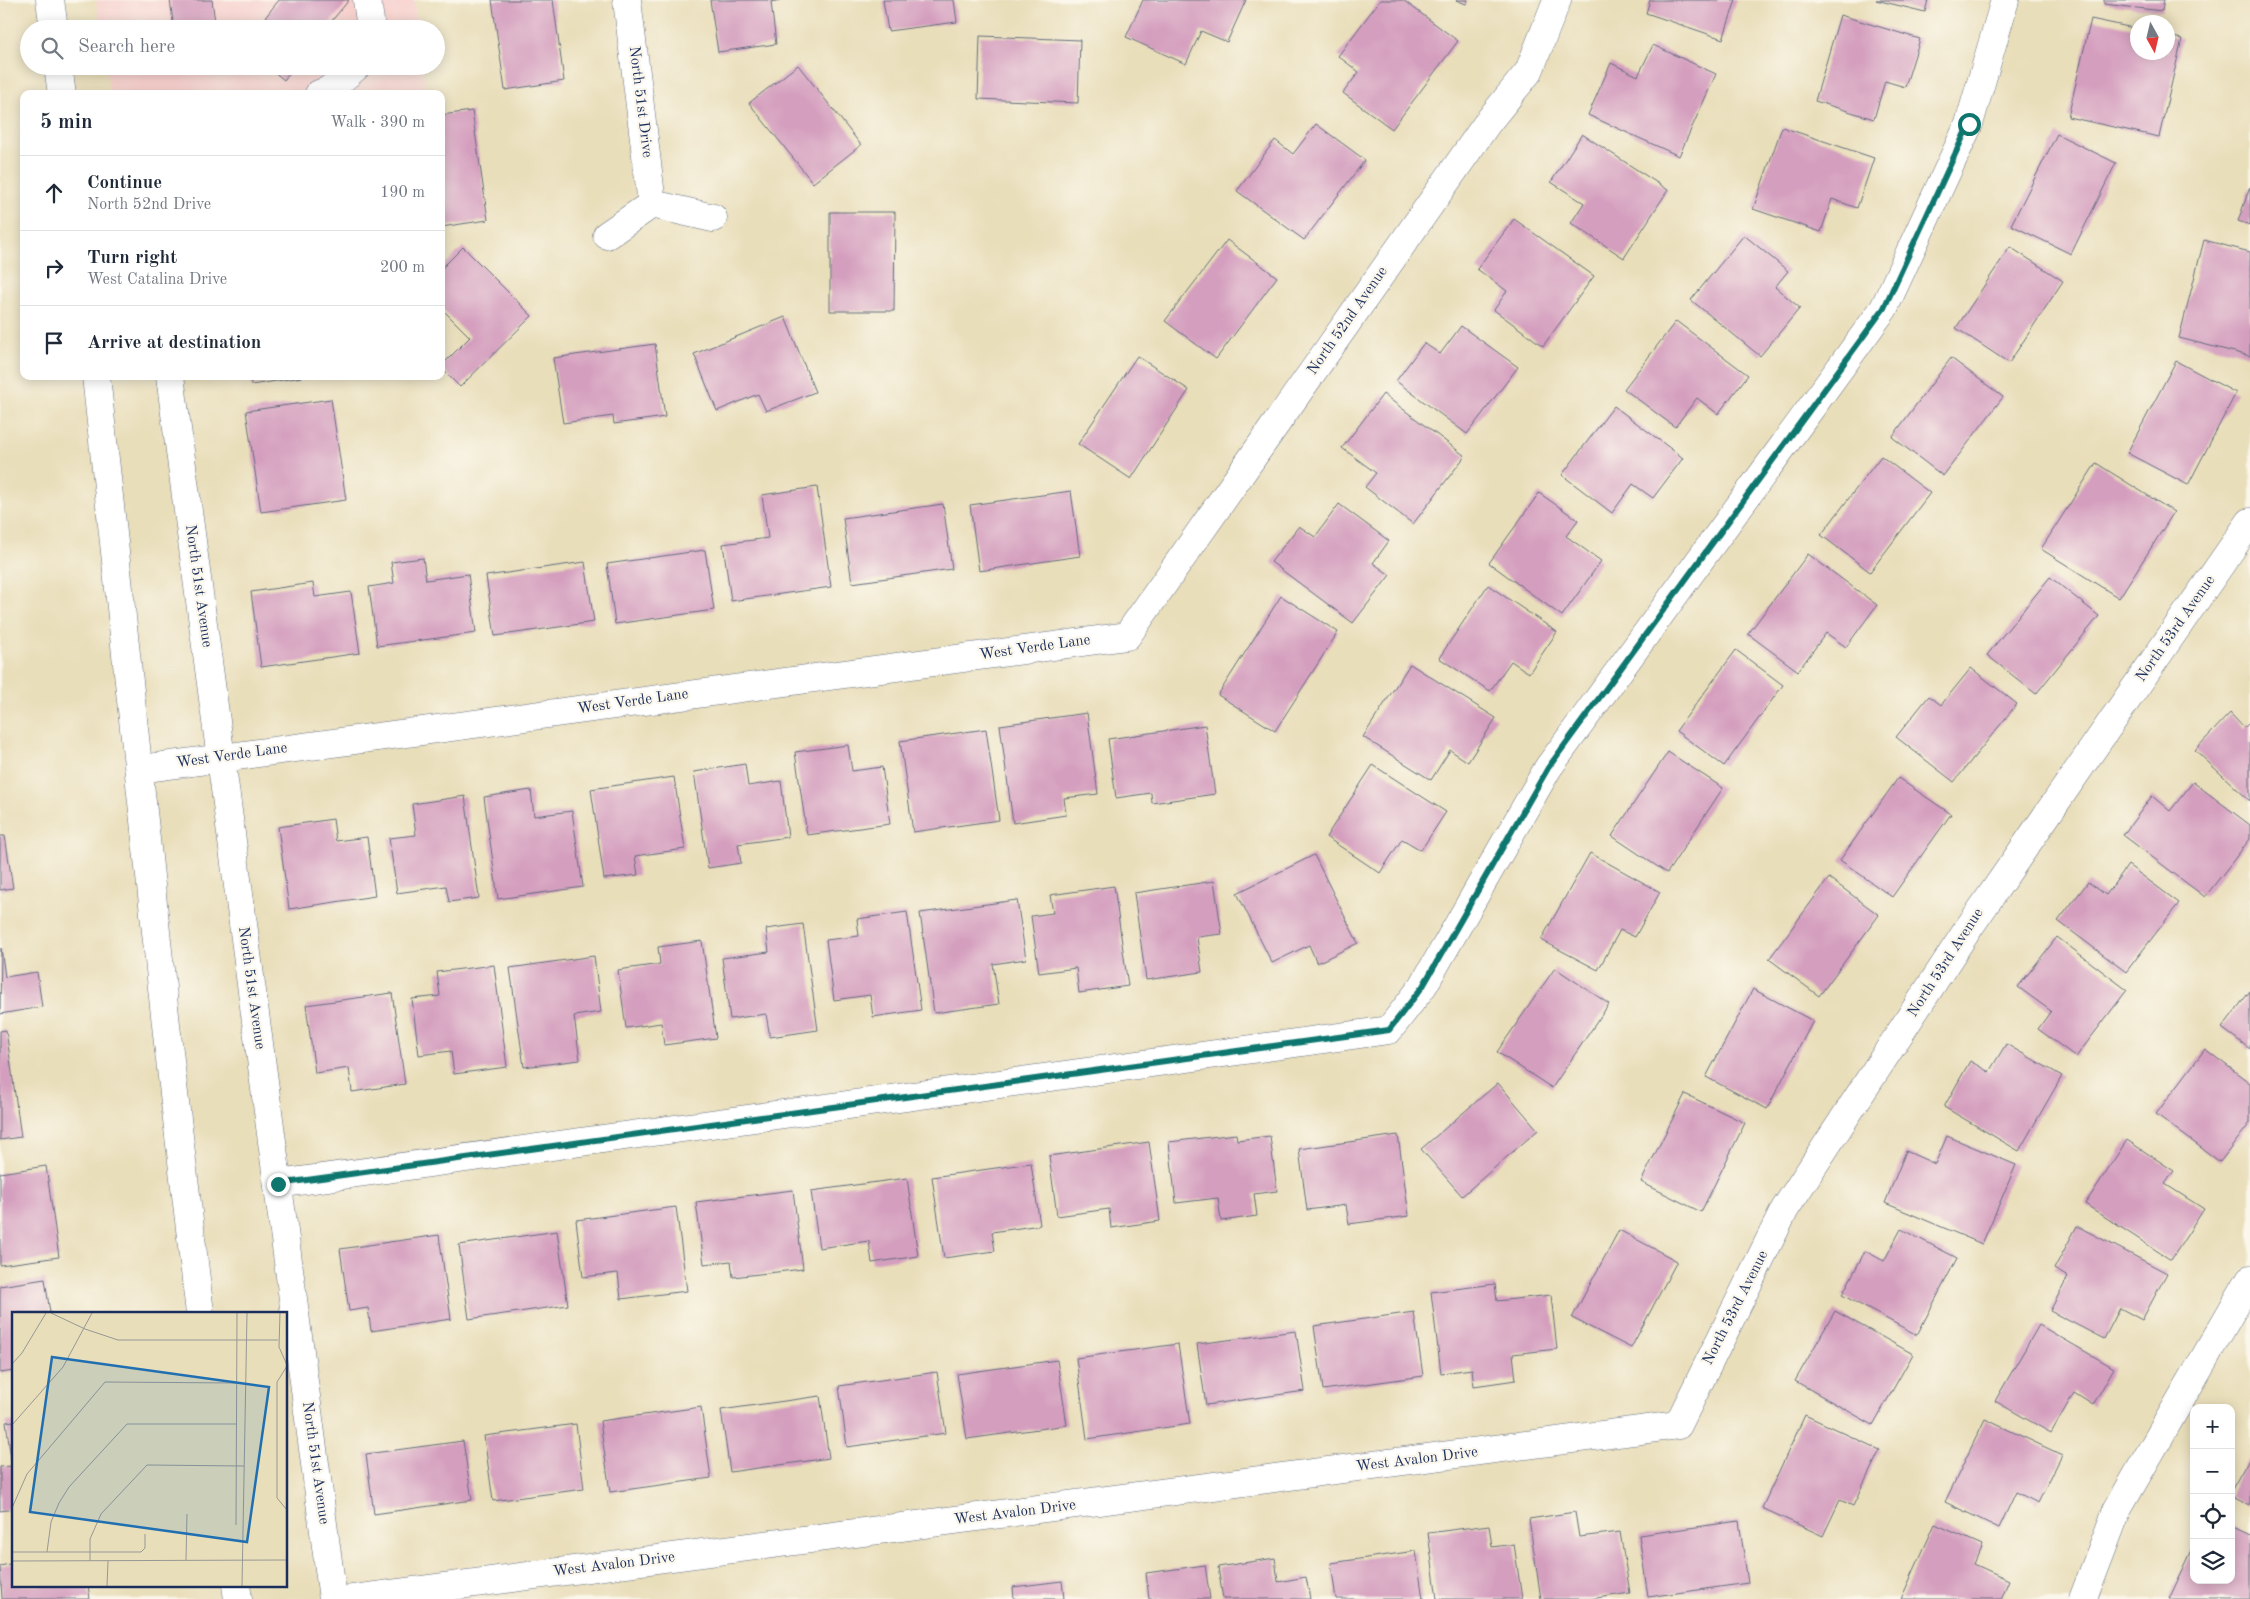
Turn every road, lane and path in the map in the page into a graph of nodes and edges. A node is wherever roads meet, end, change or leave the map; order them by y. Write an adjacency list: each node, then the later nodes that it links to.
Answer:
1 (50, 0): 6 (street)
2 (367, 0): 7 (street)
3 (627, 0): 12 (street, North 51st Drive)
4 (1557, 0): 18 (street, North 52nd Avenue)
5 (2005, 0): 21 (street)
6 (53, 20)
7 (370, 20)
8 (59, 75): 10 (street)
9 (346, 75): 11 (street)
10 (61, 90)
11 (329, 90)
12 (652, 204): 13 (street); 14 (street)
13 (712, 218)
14 (607, 236)
15 (96, 380): 20 (street)
16 (171, 380): 19 (street, North 51st Avenue)
17 (2250, 522): 24 (street, North 53rd Avenue)
18 (1126, 636): 19 (street, West Verde Lane)
19 (220, 757): 20 (street, West Verde Lane); 21 (street, North 51st Avenue)
20 (140, 769): 23 (street)
21 (278, 1184): 27 (street, North 51st Avenue)
22 (2250, 1279): 29 (street)
23 (200, 1312)
24 (1678, 1424): 28 (street, West Avalon Drive)
25 (236, 1586): 26 (street)
26 (238, 1599)
27 (334, 1599)
28 (352, 1599)
29 (2083, 1599)

